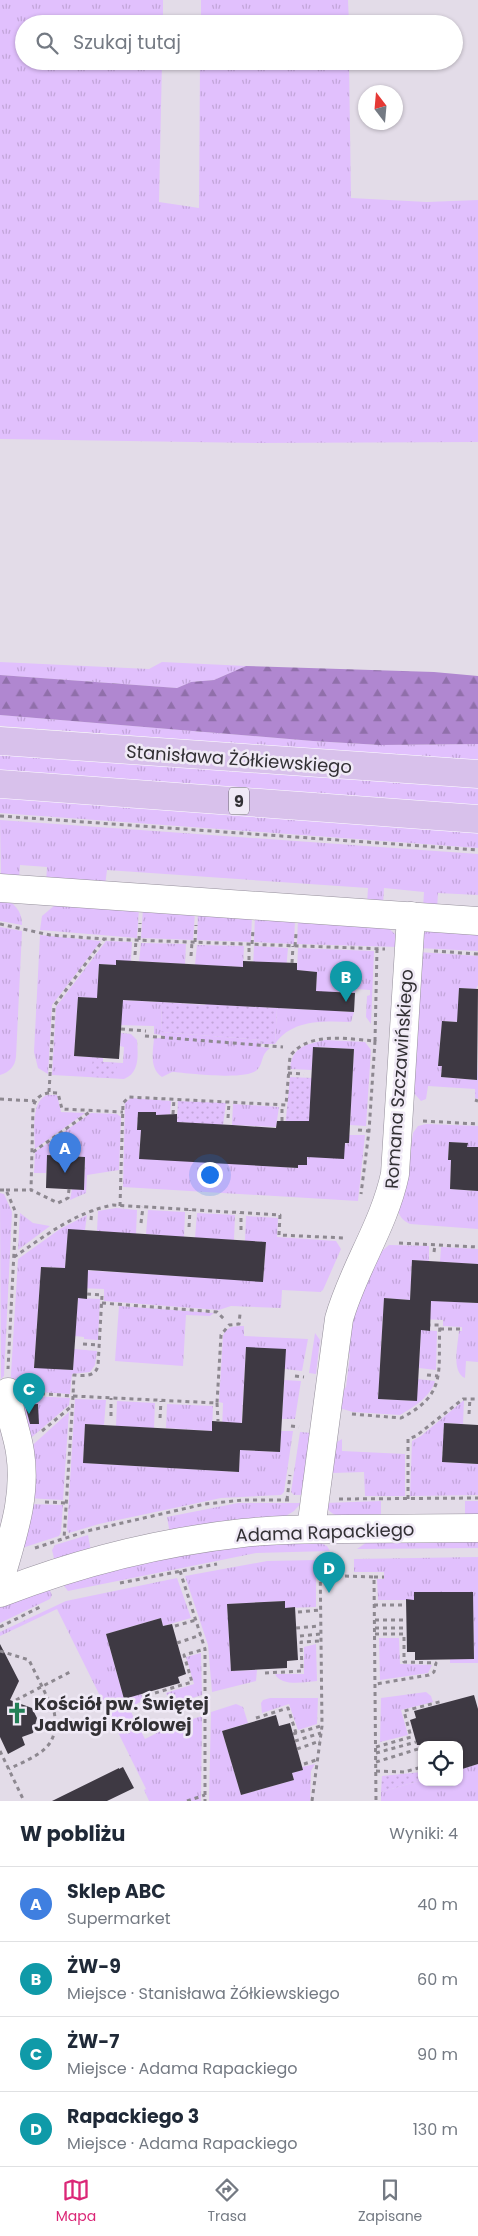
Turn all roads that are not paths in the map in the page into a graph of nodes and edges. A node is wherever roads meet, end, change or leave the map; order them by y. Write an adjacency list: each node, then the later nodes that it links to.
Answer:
1 (0, 742): 2 (main road, Stanisława Żółkiewskiego)
2 (478, 774)
3 (0, 784): 4 (main road, 9)
4 (478, 819)
5 (0, 888): 6 (street)
6 (411, 916): 7 (street); 10 (street, Romana Szczawińskiego)
7 (478, 921)
8 (8, 1392): 11 (street)
9 (478, 1528): 10 (street, Adama Rapackiego)
10 (311, 1529): 12 (street, Adama Rapackiego)
11 (0, 1580)
12 (0, 1593)

